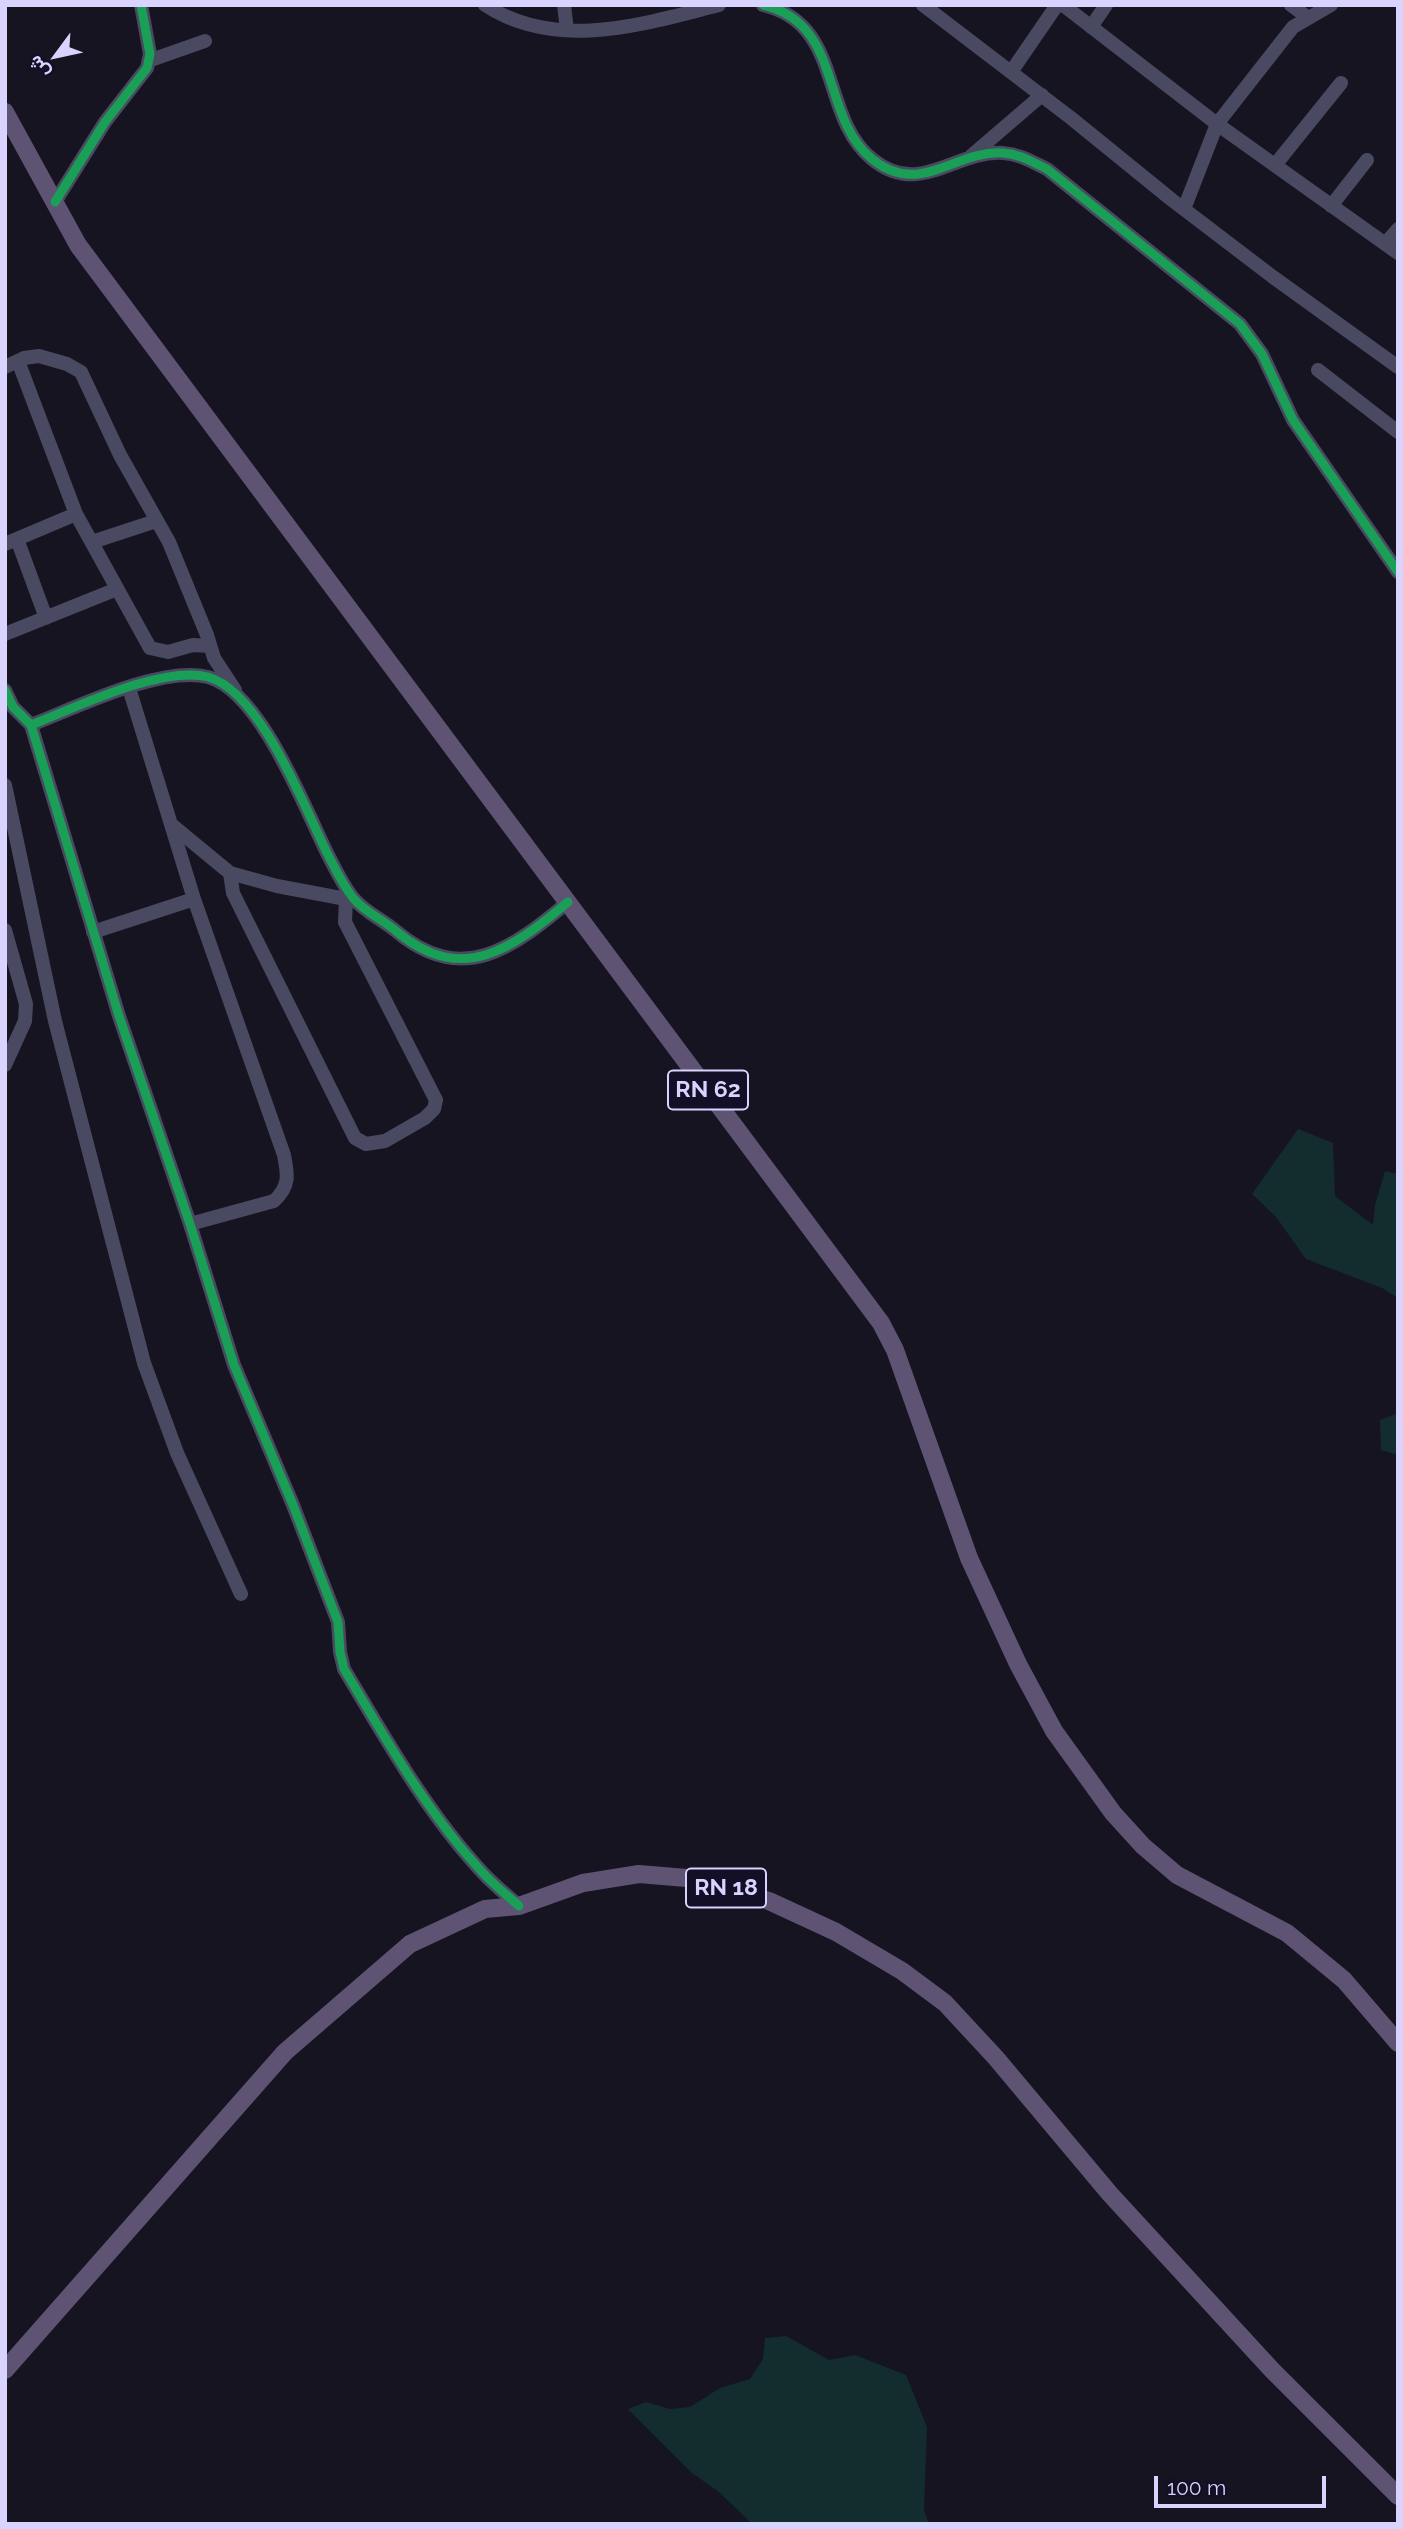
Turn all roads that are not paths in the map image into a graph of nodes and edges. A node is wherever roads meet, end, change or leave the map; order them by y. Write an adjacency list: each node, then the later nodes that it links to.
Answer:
1 (141, 5): 16 (street)
2 (485, 5): 14 (street)
3 (564, 5): 14 (street)
4 (719, 5): 14 (street)
5 (763, 5): 22 (street)
6 (923, 5): 17 (street)
7 (1057, 5): 17 (street)
8 (1063, 5): 13 (street)
9 (1106, 5): 13 (street)
10 (1291, 5): 12 (street)
11 (1331, 5): 12 (street)
12 (1307, 18): 21 (street)
13 (1091, 27): 21 (street)
14 (567, 30)
15 (205, 41): 16 (street)
16 (151, 60): 25 (street)
17 (1011, 72): 19 (street)
18 (1341, 83): 24 (street)
19 (1042, 95): 22 (street); 27 (street)
20 (5, 112): 25 (main road, RN 62)
21 (1217, 124): 24 (street); 27 (street)
22 (971, 156): 39 (street)
23 (1367, 160): 26 (street)
24 (1275, 165): 26 (street)
25 (55, 202): 53 (main road, RN 62)
26 (1331, 205): 29 (street)
27 (1184, 209): 32 (street)
28 (1398, 229): 29 (street)
29 (1385, 244): 30 (street)
30 (1398, 253)
31 (12, 364): 35 (street); 36 (street)
32 (1398, 367)
33 (1318, 370): 34 (street)
34 (1398, 432)
35 (76, 514): 37 (street); 38 (street)
36 (156, 520): 38 (street); 43 (street)
37 (11, 541): 41 (street)
38 (92, 542): 40 (street)
39 (1398, 572)
40 (117, 589): 41 (street); 43 (street)
41 (46, 618): 42 (street)
42 (5, 634)
43 (210, 646): 46 (street)
44 (128, 688): 46 (street); 47 (street); 49 (street)
45 (5, 690): 47 (street)
46 (238, 695): 52 (street)
47 (31, 725): 55 (street)
48 (5, 785): 58 (street)
49 (173, 826): 50 (street); 51 (street)
50 (230, 873): 52 (street); 52 (street)
51 (194, 899): 55 (street); 57 (street)
52 (350, 899): 53 (street)
53 (568, 902): 60 (main road, RN 62)
54 (5, 930): 56 (street)
55 (93, 932): 57 (street)
56 (5, 1065)
57 (190, 1224): 59 (street)
58 (242, 1594)
59 (519, 1906): 61 (main road, RN 18); 62 (main road, RN 18)
60 (1398, 2043)
61 (5, 2370)
62 (1398, 2496)

